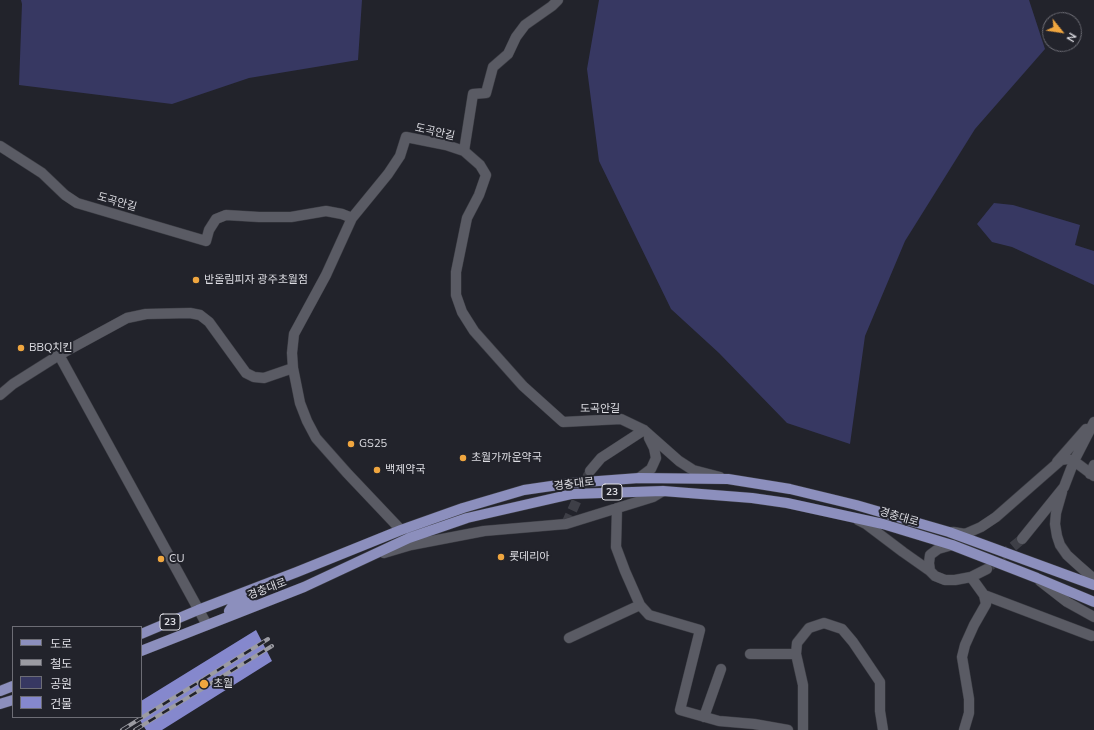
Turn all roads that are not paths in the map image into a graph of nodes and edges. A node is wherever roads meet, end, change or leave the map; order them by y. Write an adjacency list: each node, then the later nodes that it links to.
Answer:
1 (558, 0): 3 (street)
2 (0, 146): 4 (street, 도곡안길)
3 (464, 151): 4 (street, 도곡안길); 10 (street, 도곡안길)
4 (352, 218): 6 (street)
5 (59, 355): 6 (street); 7 (street); 36 (street)
6 (293, 368): 21 (street)
7 (0, 395)
8 (1094, 418): 12 (street)
9 (1094, 422): 11 (street)
10 (644, 430): 13 (street); 15 (street); 16 (street, 도곡안길)
11 (1074, 461): 12 (street); 14 (street); 17 (street)
12 (1057, 463): 22 (street)
13 (590, 471)
14 (1093, 472)
15 (639, 478): 16 (main road, 경충대로 / 23); 21 (main road, 경충대로 / 23)
16 (728, 480): 22 (main road, 경충대로 / 23)
17 (1064, 487): 23 (street); 30 (street)
18 (663, 490): 19 (street); 20 (main road, 경충대로 / 23); 25 (main road, 경충대로 / 23)
19 (616, 508): 25 (street); 35 (street)
20 (853, 517): 24 (main road, 경충대로 / 23); 27 (street)
21 (401, 530): 32 (main road, 경충대로 / 23)
22 (949, 532): 31 (main road, 경충대로 / 23)
23 (1022, 539)
24 (952, 545): 27 (street); 29 (main road, 경충대로 / 23)
25 (367, 558): 37 (main road, 경충대로 / 23)
26 (986, 569): 28 (street)
27 (930, 571): 28 (street)
28 (971, 577): 33 (street)
29 (1036, 578): 34 (main road, 경충대로 / 23); 38 (street)
30 (1094, 579)
31 (1094, 585)
32 (259, 587): 36 (main road, 경충대로 / 23); 37 (main road)
33 (984, 595): 41 (street); 55 (street)
34 (1094, 602)
35 (640, 605): 42 (street); 51 (street)
36 (198, 610): 39 (street); 40 (main road, 경충대로 / 23)
37 (230, 616): 39 (main road, 경충대로 / 23)
38 (1094, 617)
39 (207, 625): 43 (main road, 경충대로 / 23)
40 (142, 634)
41 (1092, 636)
42 (569, 638)
43 (142, 651)
44 (750, 654): 45 (street)
45 (796, 654): 53 (street); 54 (street)
46 (721, 669): 51 (street)
47 (12, 686): 48 (main road)
48 (0, 691)
49 (12, 700): 50 (main road)
50 (0, 704)
51 (704, 717): 52 (street)
52 (788, 730)
53 (803, 730)
54 (883, 730)
55 (964, 730)

